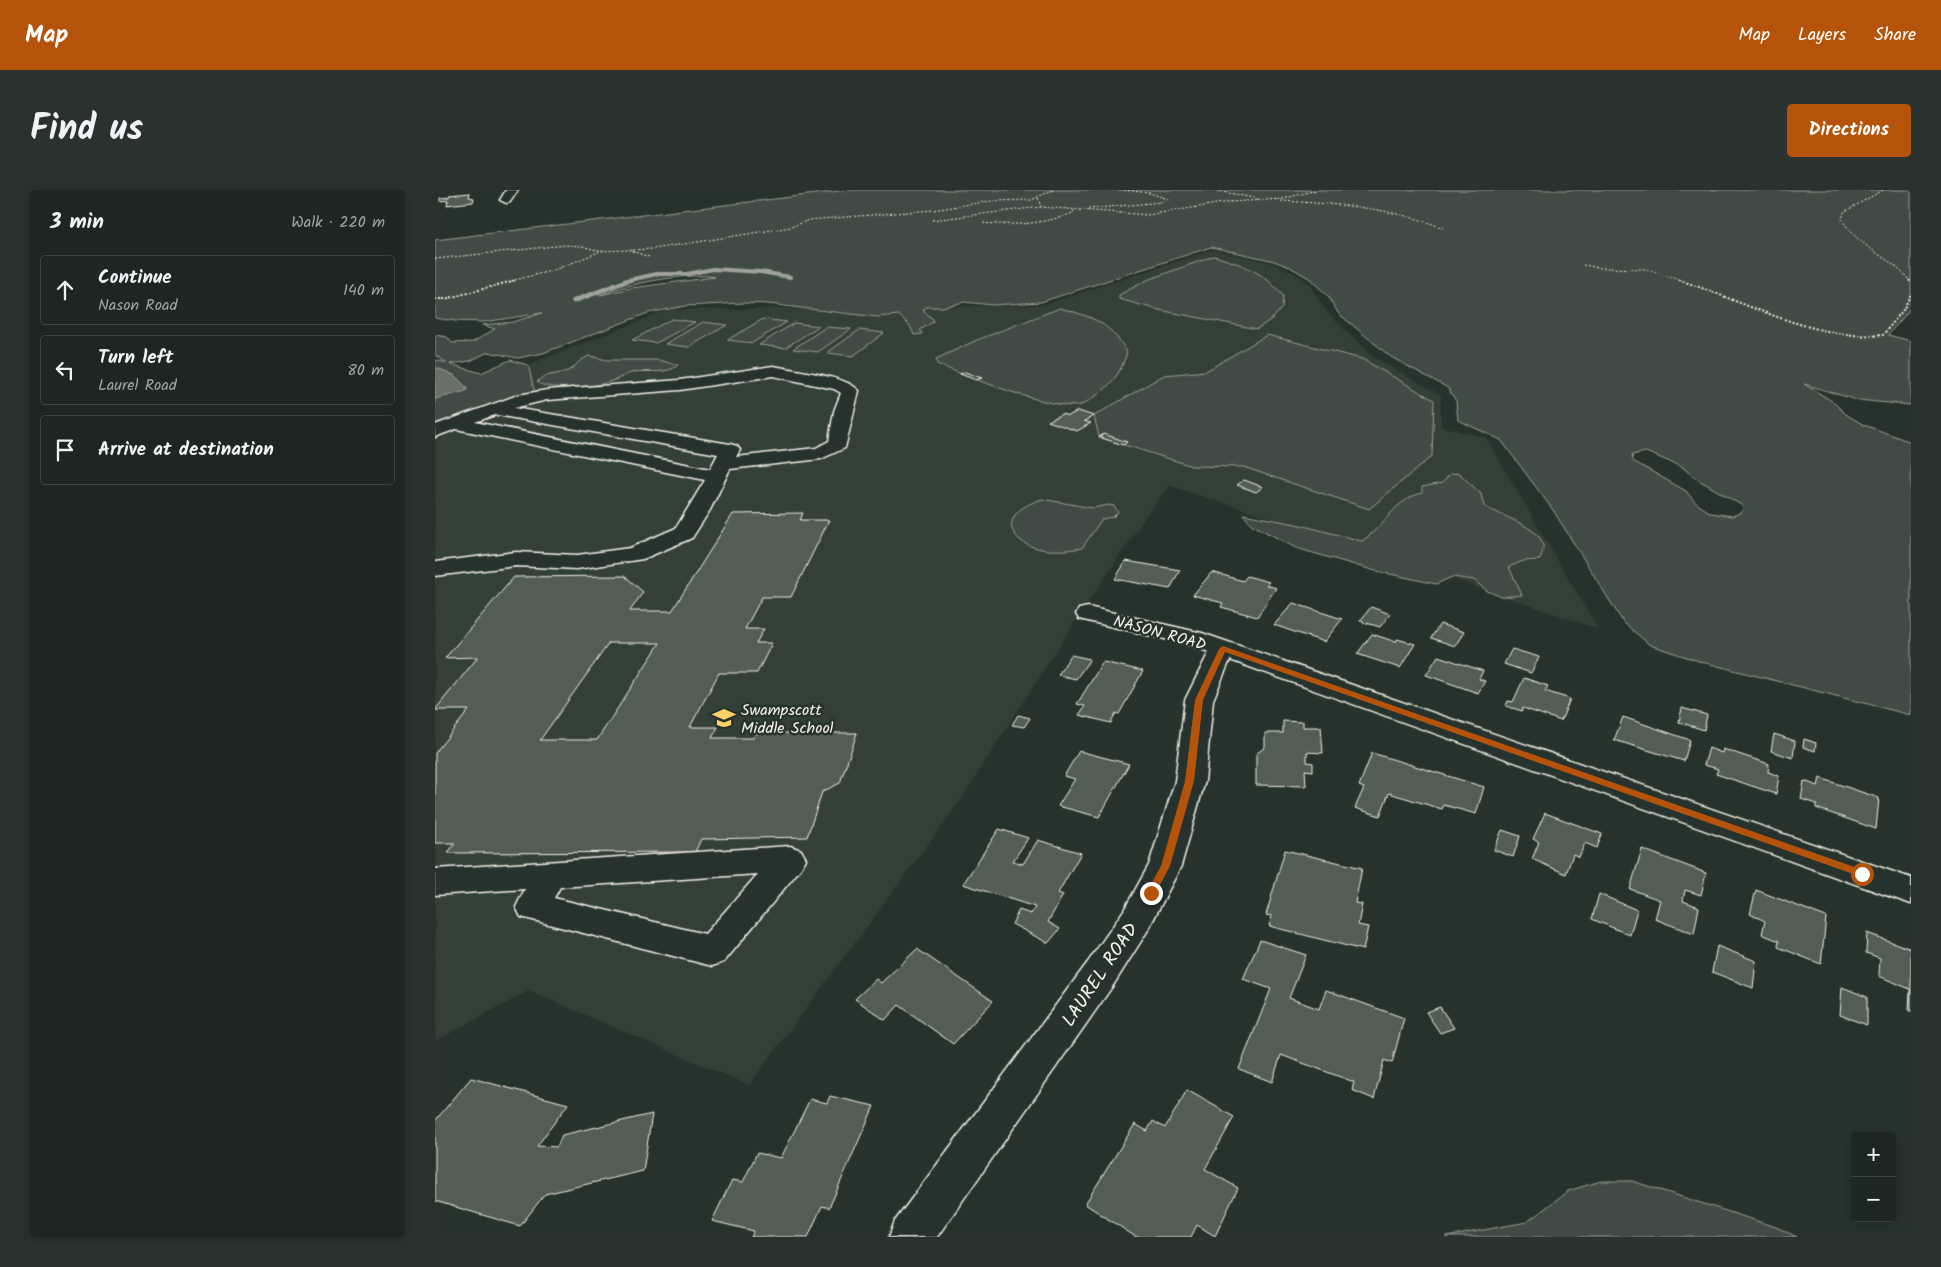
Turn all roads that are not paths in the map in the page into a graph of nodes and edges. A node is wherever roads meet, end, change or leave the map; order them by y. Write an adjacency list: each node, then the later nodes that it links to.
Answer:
1 (495, 410): 2 (street); 4 (street); 4 (street)
2 (455, 424): 3 (street); 4 (street)
3 (435, 431)
4 (721, 470): 5 (street)
5 (435, 569)
6 (1088, 614): 7 (street, NASON ROAD)
7 (1223, 649): 10 (street, NASON ROAD); 11 (street, LAUREL ROAD)
8 (550, 873): 8 (street); 9 (street)
9 (435, 882)
10 (1911, 891)
11 (911, 1237)

